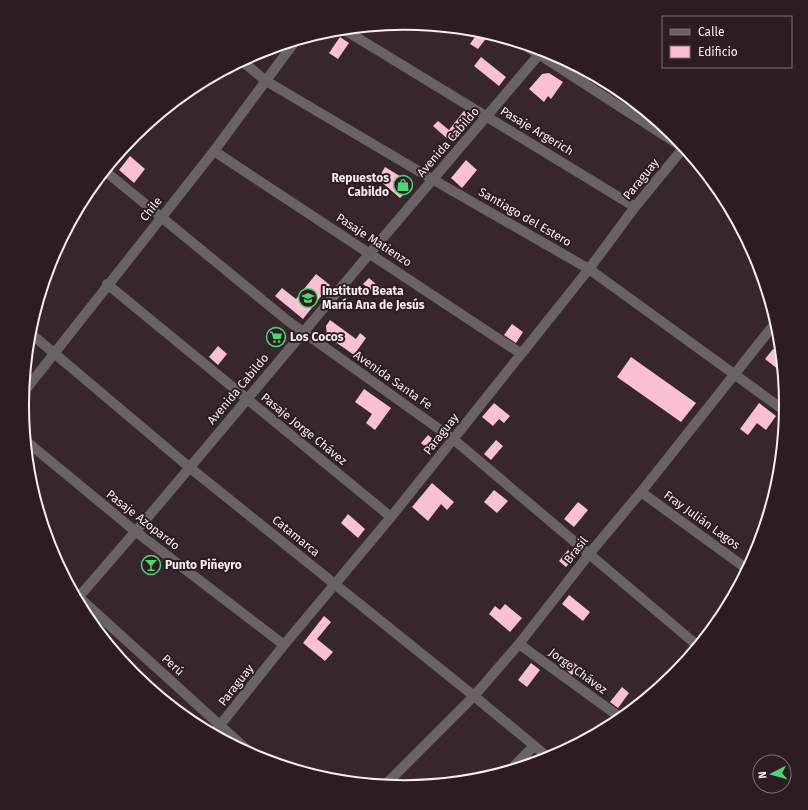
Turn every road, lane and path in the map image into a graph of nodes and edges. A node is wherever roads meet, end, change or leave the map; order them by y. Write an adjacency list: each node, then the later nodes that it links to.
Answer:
1 (351, 34): 7 (street, Pasaje Argerich)
2 (290, 48): 6 (street, Chile)
3 (538, 55): 7 (street, Avenida Cabildo)
4 (559, 64): 8 (street)
5 (247, 65): 6 (street, Santiago del Estero)
6 (266, 81): 9 (street, Chile); 12 (street, Santiago del Estero)
7 (488, 116): 12 (street, Avenida Cabildo); 13 (street, Pasaje Argerich)
8 (661, 133)
9 (214, 151): 14 (street, Chile); 15 (street, Pasaje Matienzo)
10 (681, 152): 13 (street, Paraguay)
11 (109, 174): 14 (street, Avenida Santa Fe)
12 (432, 179): 15 (street, Avenida Cabildo); 16 (street, Santiago del Estero)
13 (635, 207): 16 (street, Paraguay)
14 (161, 217): 17 (street, Chile); 19 (street, Avenida Santa Fe)
15 (370, 253): 19 (street, Avenida Cabildo); 22 (street, Pasaje Matienzo)
16 (589, 269): 22 (street, Paraguay); 23 (street, Santiago del Estero)
17 (107, 284): 21 (street, Chile); 25 (street, Pasaje Jorge Chávez)
18 (771, 328): 23 (street, Brasil)
19 (304, 332): 25 (street, Avenida Cabildo); 27 (street, Avenida Santa Fe)
20 (35, 337): 21 (street, Catamarca)
21 (54, 353): 24 (street, Chile); 29 (street, Catamarca)
22 (520, 353): 27 (street, Paraguay)
23 (734, 374): 26 (street, Santiago del Estero); 30 (street, Brasil)
24 (30, 384)
25 (247, 399): 29 (street, Avenida Cabildo); 31 (street, Pasaje Jorge Chávez)
26 (779, 406)
27 (453, 439): 31 (street, Paraguay); 33 (street, Avenida Santa Fe)
28 (31, 445): 32 (street, Pasaje Azopardo)
29 (189, 467): 32 (street, Avenida Cabildo); 35 (street, Catamarca)
30 (641, 492): 33 (street, Brasil); 34 (street, Fray Julián Lagos)
31 (391, 517): 35 (street, Paraguay)
32 (135, 532): 36 (street, Avenida Cabildo); 40 (street, Pasaje Azopardo)
33 (590, 553): 38 (street, Avenida Santa Fe); 39 (street, Brasil)
34 (742, 566)
35 (335, 584): 40 (street, Paraguay); 41 (street, Catamarca)
36 (79, 592)
37 (88, 607): 43 (street, Perú)
38 (694, 643)
39 (519, 644): 41 (street, Brasil); 42 (street, Jorge Chávez)
40 (284, 645): 43 (street, Paraguay)
41 (474, 696): 46 (street, Catamarca); 49 (street, Brasil)
42 (616, 714)
43 (221, 725): 44 (street, Paraguay); 45 (street, Perú)
44 (216, 730)
45 (238, 741)
46 (534, 746): 47 (street, Catamarca); 48 (street)
47 (543, 753)
48 (517, 762)
49 (391, 779)

